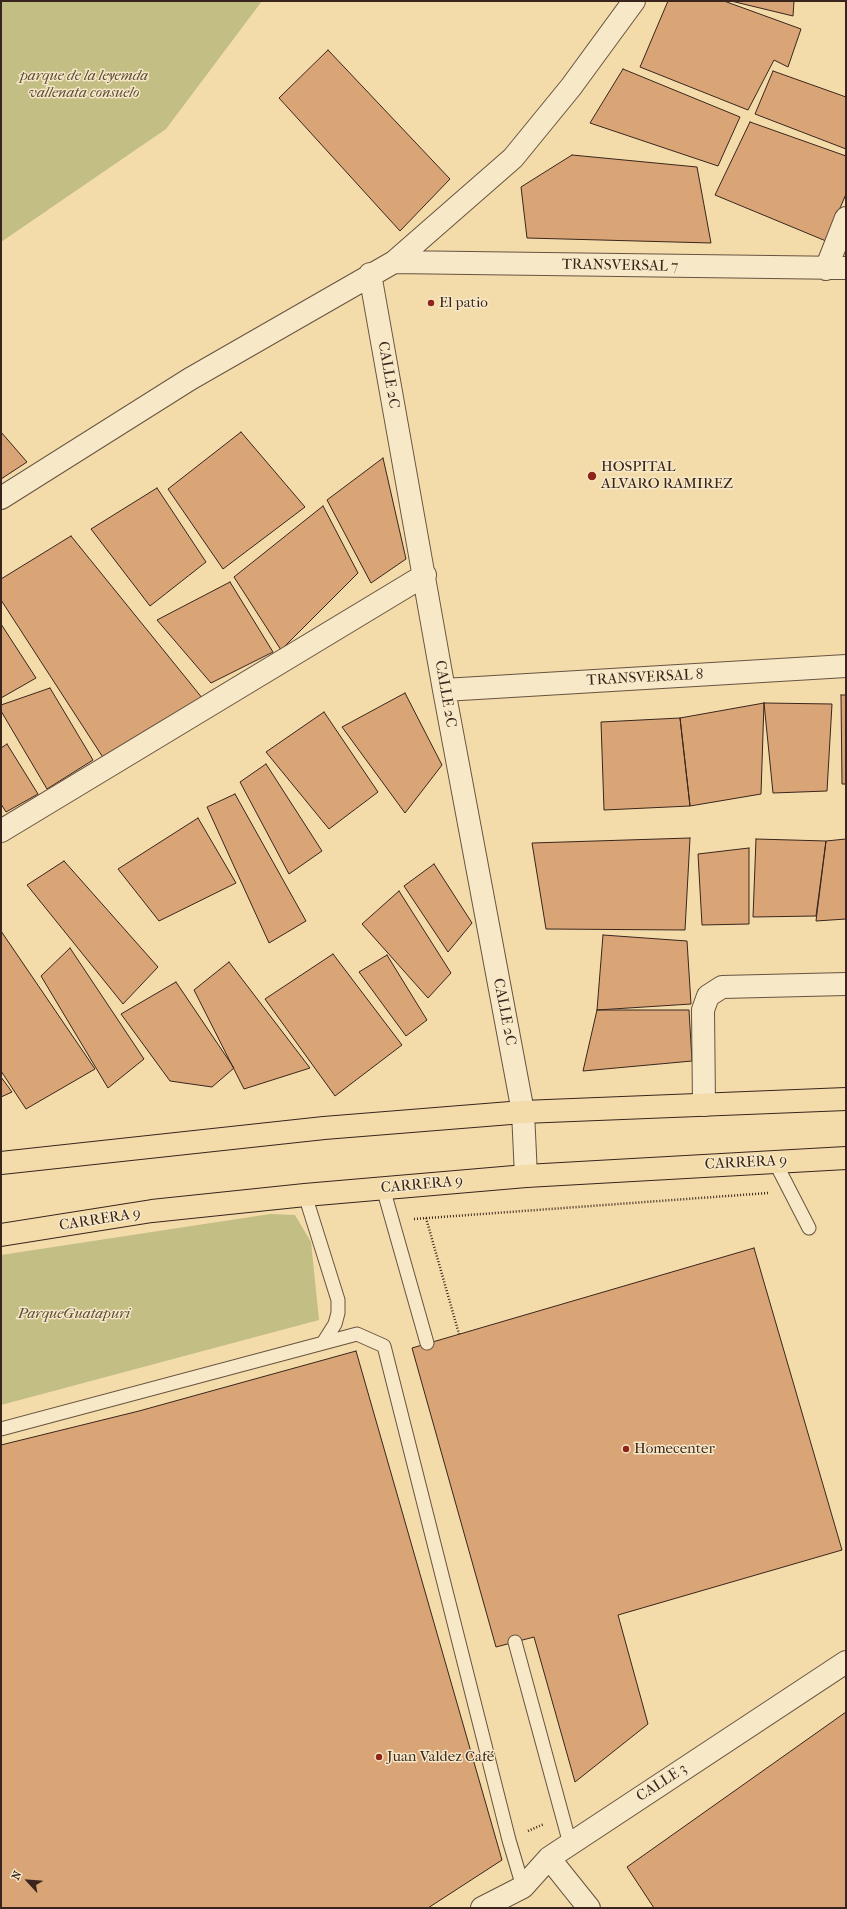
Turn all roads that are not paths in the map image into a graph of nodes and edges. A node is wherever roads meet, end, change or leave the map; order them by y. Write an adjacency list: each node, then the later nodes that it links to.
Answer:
1 (634, 1): 3 (street)
2 (846, 218): 4 (street)
3 (394, 262): 4 (street, TRANSVERSAL 7); 5 (street)
4 (836, 269)
5 (370, 274): 6 (street); 7 (street, CALLE 2C)
6 (1, 498)
7 (425, 575): 9 (street, CALLE 2C); 10 (street)
8 (846, 666): 9 (street, TRANSVERSAL 8)
9 (444, 690): 14 (street, CALLE 2C)
10 (1, 831)
11 (846, 984): 13 (street)
12 (846, 1099): 13 (highway)
13 (704, 1105): 14 (highway)
14 (523, 1112): 16 (highway); 18 (street, CALLE 2C)
15 (846, 1158): 17 (highway, CARRERA 9)
16 (1, 1162)
17 (775, 1162): 18 (highway, CARRERA 9); 21 (lane)
18 (526, 1176): 19 (highway, CARRERA 9)
19 (382, 1188): 20 (highway, CARRERA 9); 24 (lane)
20 (305, 1195): 22 (highway, CARRERA 9); 23 (lane)
21 (809, 1228)
22 (1, 1235)
23 (323, 1343): 25 (lane); 30 (lane)
24 (427, 1343)
25 (1, 1429)
26 (515, 1642): 28 (lane)
27 (846, 1662): 28 (street, CALLE 3)
28 (570, 1844): 29 (street, CALLE 3)
29 (549, 1858): 30 (street, CALLE 3); 32 (street)
30 (523, 1886): 31 (street, CALLE 3)
31 (482, 1908)
32 (589, 1908)

